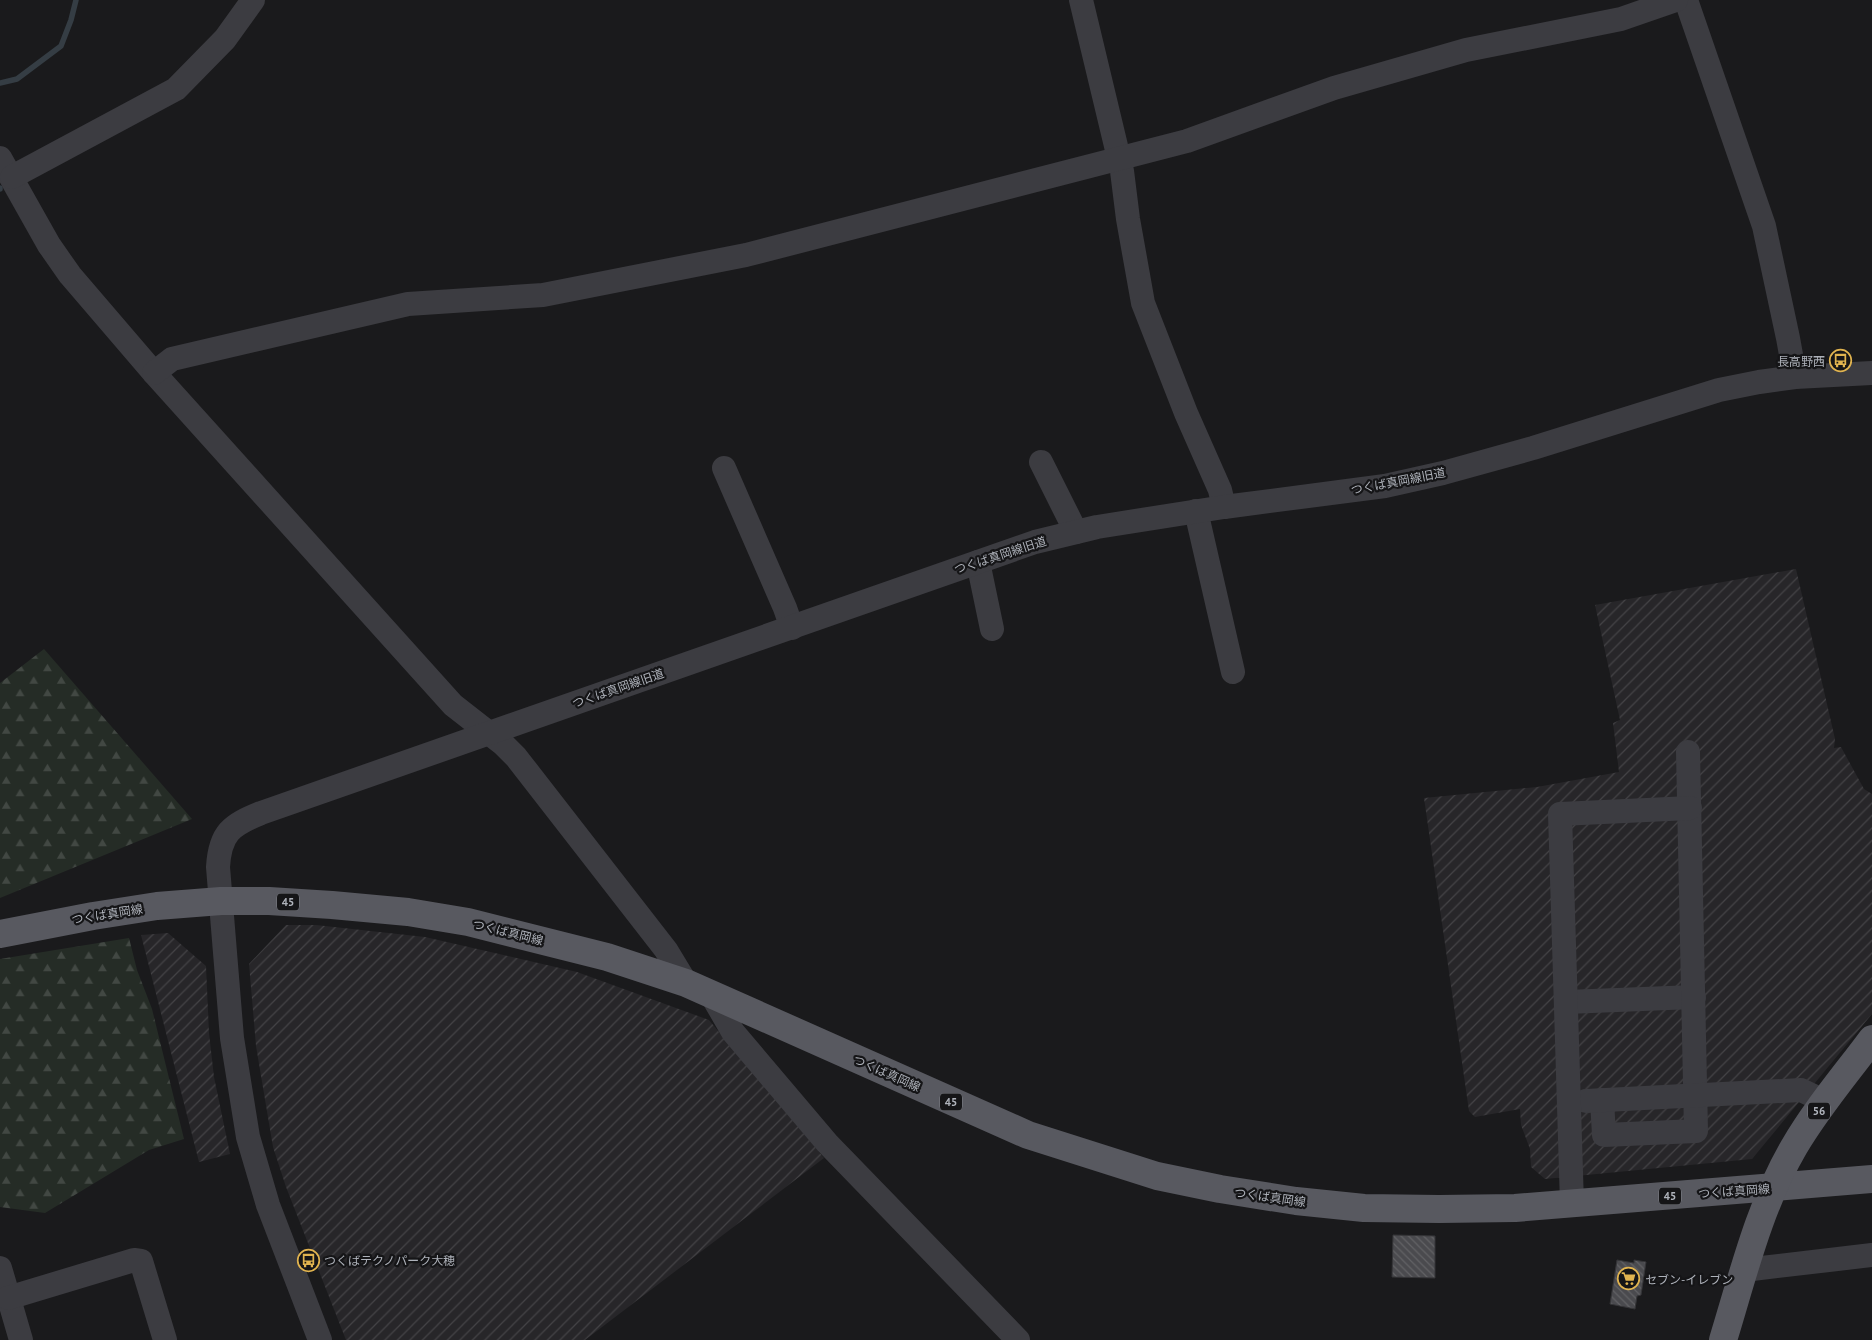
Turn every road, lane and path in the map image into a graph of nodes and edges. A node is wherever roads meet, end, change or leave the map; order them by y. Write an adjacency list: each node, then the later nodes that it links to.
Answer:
1 (253, 0): 6 (street)
2 (1081, 0): 5 (street)
3 (1676, 0): 5 (street)
4 (1686, 0): 9 (street)
5 (1119, 159): 8 (street); 12 (street)
6 (6, 168): 8 (street)
7 (1872, 372): 9 (street, つくば真岡線旧道)
8 (154, 373): 19 (street)
9 (1795, 377): 12 (street, つくば真岡線旧道)
10 (1041, 462): 14 (street)
11 (724, 468): 16 (street)
12 (1224, 506): 13 (street, つくば真岡線旧道)
13 (1196, 511): 14 (street, つくば真岡線旧道); 18 (street)
14 (1076, 532): 15 (street, つくば真岡線旧道)
15 (978, 562): 16 (street, つくば真岡線旧道); 17 (street)
16 (792, 628): 19 (street, つくば真岡線旧道)
17 (992, 629)
18 (1233, 672)
19 (489, 734): 22 (street, つくば真岡線旧道); 24 (street)
20 (1688, 752): 21 (street)
21 (1690, 808): 26 (street); 27 (street)
22 (221, 901): 23 (main road, つくば真岡線 / 45); 24 (main road, つくば真岡線 / 45); 42 (street, つくば真岡線旧道)
23 (0, 934)
24 (686, 983): 25 (main road, つくば真岡線 / 45)
25 (711, 994): 35 (main road, つくば真岡線 / 45); 43 (street)
26 (1694, 997): 27 (street); 29 (street)
27 (1566, 1002): 31 (street)
28 (1872, 1039): 32 (main road, 56)
29 (1696, 1095): 30 (street); 30 (street); 32 (street)
30 (1602, 1100): 31 (street)
31 (1570, 1102): 35 (street)
32 (1826, 1102): 34 (main road, 56)
33 (1872, 1179): 34 (main road, つくば真岡線 / 45)
34 (1774, 1188): 35 (main road, つくば真岡線 / 45); 38 (main road, 56)
35 (1572, 1204)
36 (1872, 1255): 38 (street)
37 (0, 1268): 39 (street)
38 (1744, 1270): 44 (main road, 56)
39 (8, 1298): 40 (street); 41 (street)
40 (21, 1340)
41 (165, 1340)
42 (320, 1340)
43 (1018, 1340)
44 (1723, 1340)

